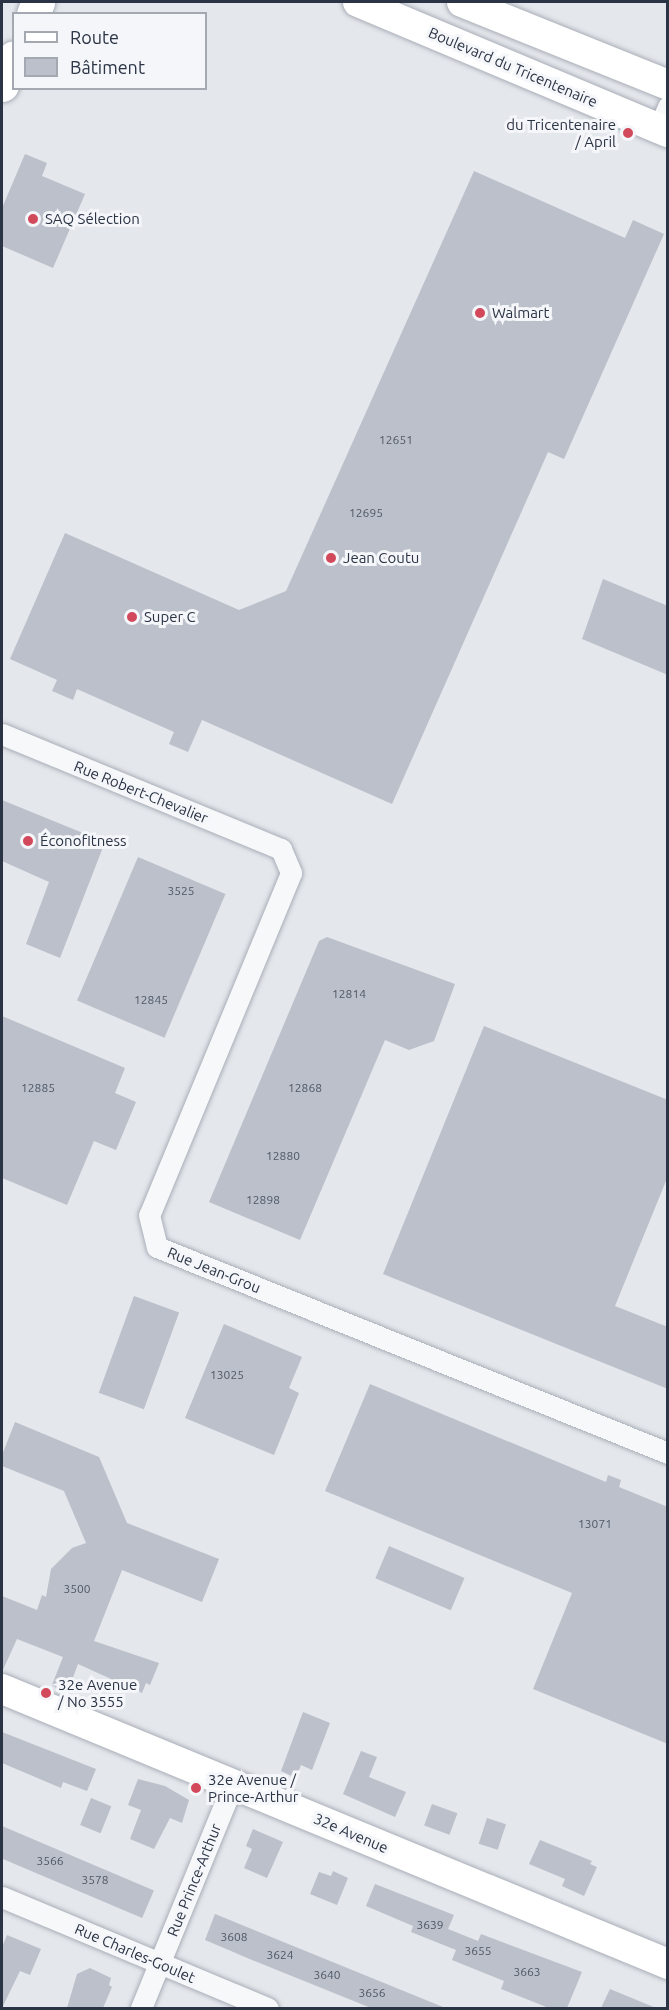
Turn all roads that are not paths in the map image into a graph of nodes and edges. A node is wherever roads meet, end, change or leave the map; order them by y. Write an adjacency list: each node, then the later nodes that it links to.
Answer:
1 (358, 2): 6 (street, Boulevard du Tricentenaire)
2 (462, 2): 5 (street)
3 (12, 62): 4 (main road)
4 (2, 85)
5 (668, 85)
6 (665, 122)
7 (2, 734): 8 (street, Rue Robert-Chevalier)
8 (282, 849): 9 (street, Rue Jean-Grou)
9 (668, 1453)
10 (2, 1689): 11 (street, 32e Avenue)
11 (232, 1784): 13 (street, Rue Prince-Arthur); 14 (street, 32e Avenue)
12 (2, 1897): 13 (street, Rue Charles-Goulet)
13 (160, 1963): 15 (street, Rue Prince-Arthur); 16 (street, Rue Charles-Goulet)
14 (668, 1964)
15 (141, 2008)
16 (268, 2008)

